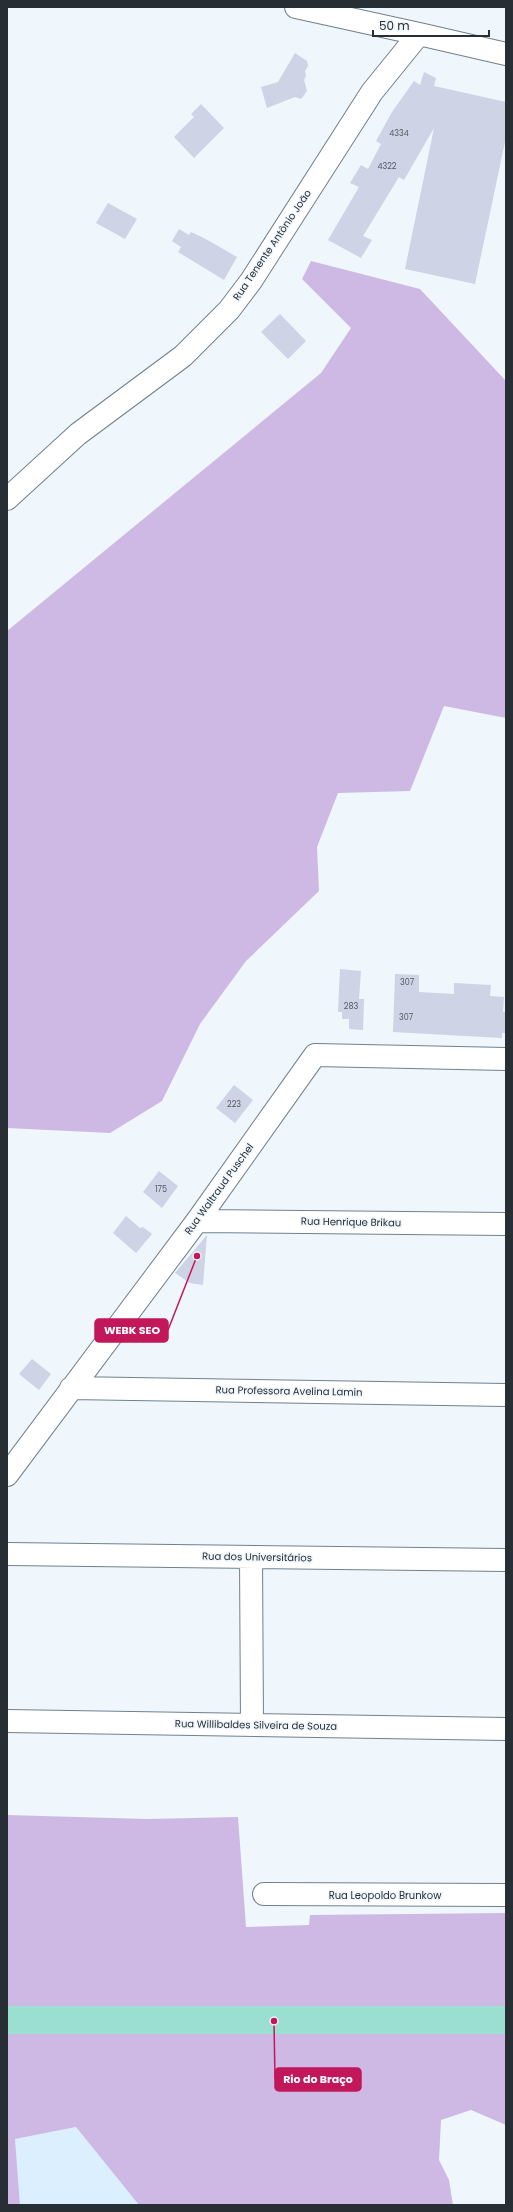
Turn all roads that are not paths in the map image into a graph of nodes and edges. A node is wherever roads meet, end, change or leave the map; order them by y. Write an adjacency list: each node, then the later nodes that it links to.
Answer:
1 (296, 7): 2 (street)
2 (419, 34): 3 (street); 4 (street, Rua Tenente Antônio João)
3 (506, 54)
4 (7, 499)
5 (506, 1059): 6 (street, Rua Waltraud Puschel)
6 (197, 1220): 7 (street, Rua Henrique Brikau); 8 (street, Rua Waltraud Puschel)
7 (506, 1224)
8 (71, 1388): 9 (street, Rua Professora Avelina Lamin); 10 (street, Rua Waltraud Puschel)
9 (506, 1394)
10 (7, 1475)
11 (7, 1554): 12 (street, Rua dos Universitários)
12 (251, 1557): 13 (street, Rua dos Universitários); 15 (street)
13 (506, 1560)
14 (7, 1721): 15 (street, Rua Willibaldes Silveira de Souza)
15 (252, 1725): 16 (street, Rua Willibaldes Silveira de Souza)
16 (506, 1729)
17 (264, 1894): 18 (street, Rua Leopoldo Brunkow)
18 (506, 1895)

